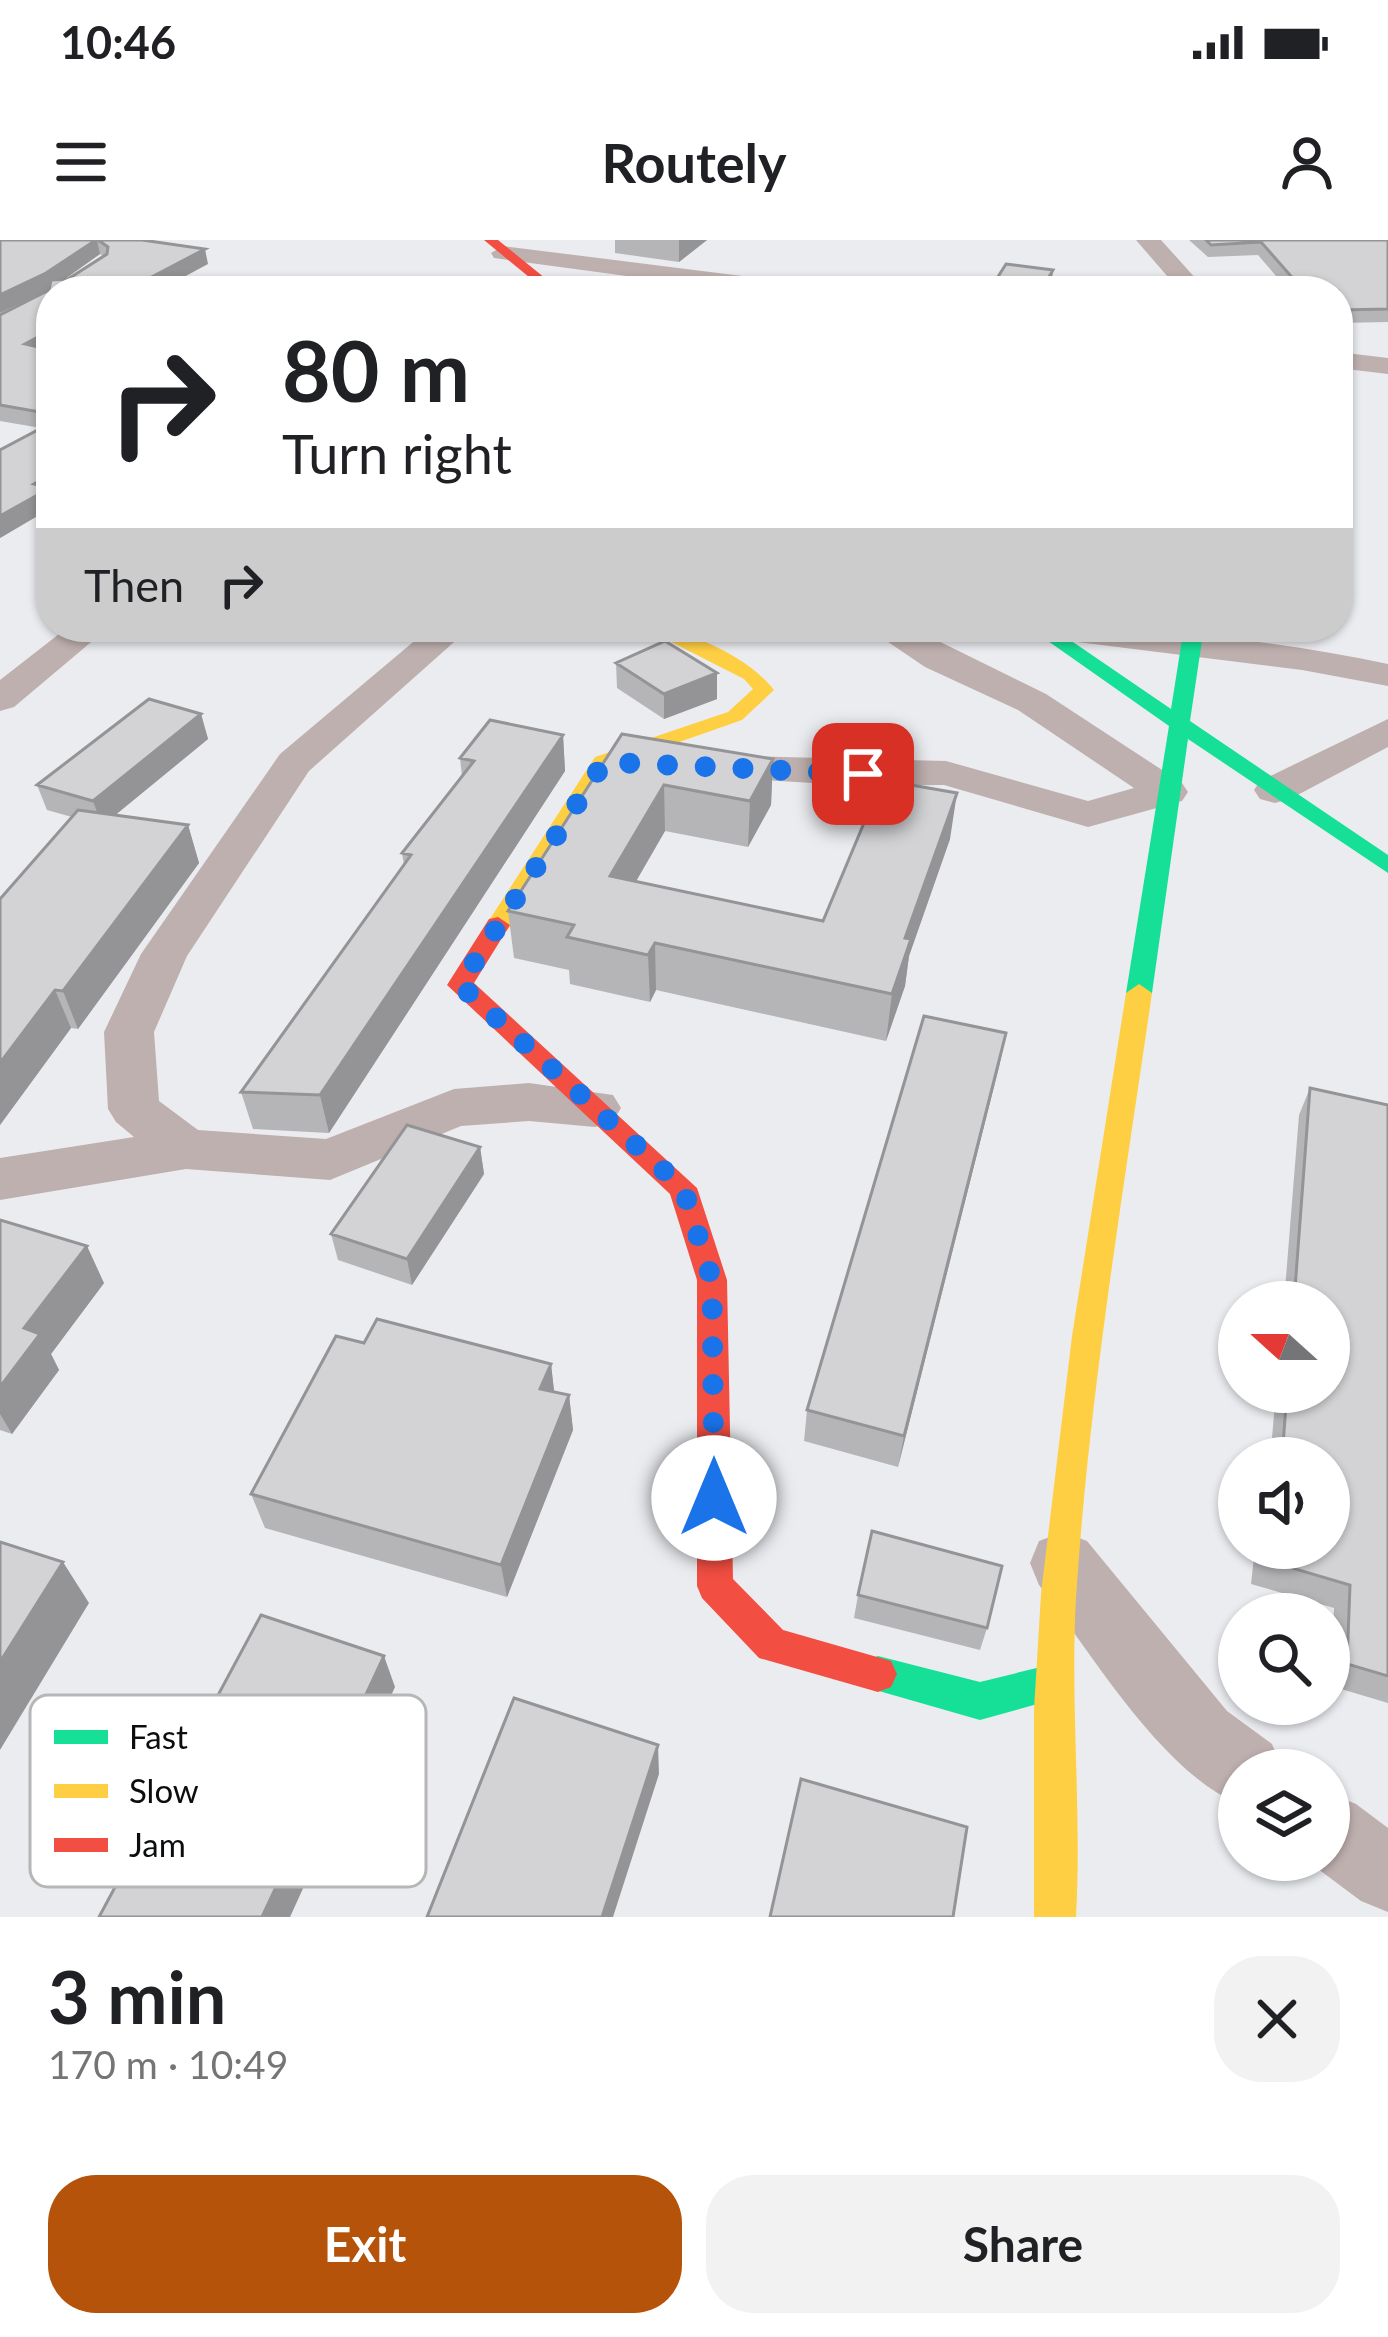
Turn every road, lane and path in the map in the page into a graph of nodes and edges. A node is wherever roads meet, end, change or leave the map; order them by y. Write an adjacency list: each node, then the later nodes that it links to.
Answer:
1 (1148, 240): 5 (street)
2 (497, 246): 3 (street); 4 (street)
3 (535, 276)
4 (697, 276)
5 (1180, 276)
6 (1353, 362): 7 (street)
7 (1388, 366)
8 (72, 642): 16 (street)
9 (435, 642): 24 (street)
10 (683, 642): 19 (street)
11 (909, 642): 21 (street)
12 (1063, 642): 17 (street)
13 (1192, 642): 17 (street)
14 (1214, 642): 15 (street)
15 (1388, 675)
16 (0, 699)
17 (1178, 724): 20 (street); 21 (street)
18 (1388, 731): 20 (street)
19 (604, 762): 21 (street); 23 (street)
20 (1275, 790): 22 (street)
21 (1167, 792): 26 (street)
22 (1388, 866)
23 (595, 1108): 24 (street); 27 (street)
24 (186, 1149): 25 (street)
25 (0, 1179)
26 (1063, 1563): 27 (street); 28 (street)
27 (1053, 1683): 31 (street)
28 (1218, 1749)
29 (1350, 1846): 30 (street)
30 (1388, 1874)
31 (1055, 1917)

